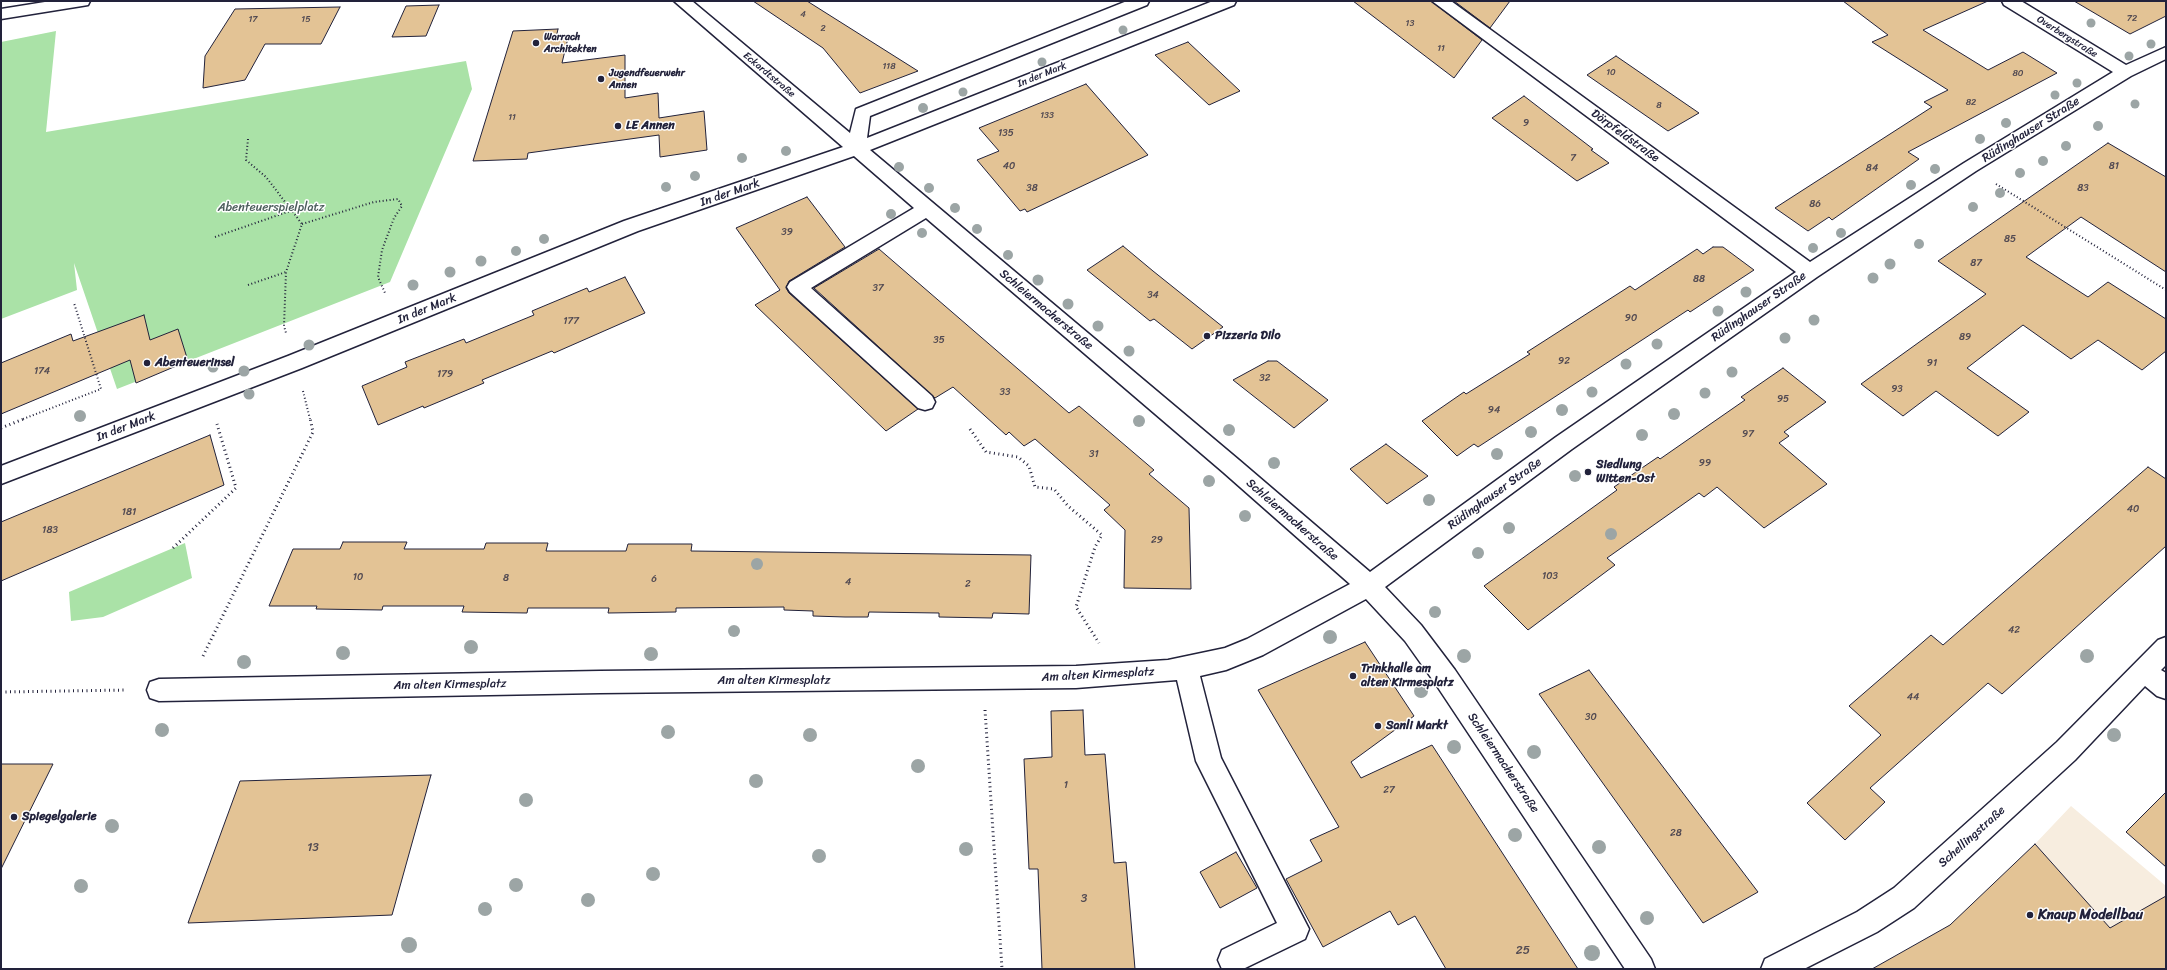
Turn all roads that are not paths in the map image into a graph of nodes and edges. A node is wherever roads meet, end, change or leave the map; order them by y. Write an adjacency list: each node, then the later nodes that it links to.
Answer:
1 (82, 1): 7 (street)
2 (682, 1): 10 (street, Eckardtstraße)
3 (1141, 1): 10 (street)
4 (1228, 1): 10 (street, In der Mark)
5 (1440, 1): 12 (street, Dörpfeldstraße)
6 (2010, 1): 9 (street, Overbergstraße)
7 (1, 14)
8 (2166, 52): 9 (street, Rüdinghauser Straße)
9 (2125, 72): 12 (street, Rüdinghauser Straße)
10 (856, 149): 11 (street, Schleiermacherstraße); 14 (street, In der Mark)
11 (926, 208): 13 (street); 15 (street, Schleiermacherstraße)
12 (1810, 272): 15 (street, Rüdinghauser Straße)
13 (925, 402)
14 (1, 476)
15 (1369, 586): 17 (street, Am alten Kirmesplatz); 22 (street, Schleiermacherstraße)
16 (2166, 648): 18 (street, Schellingstraße)
17 (1186, 668): 20 (street, Am alten Kirmesplatz); 21 (street)
18 (2143, 670): 19 (street); 23 (street, Schellingstraße)
19 (2166, 688)
20 (159, 690)
21 (1232, 960)
22 (1641, 969)
23 (1775, 969)

